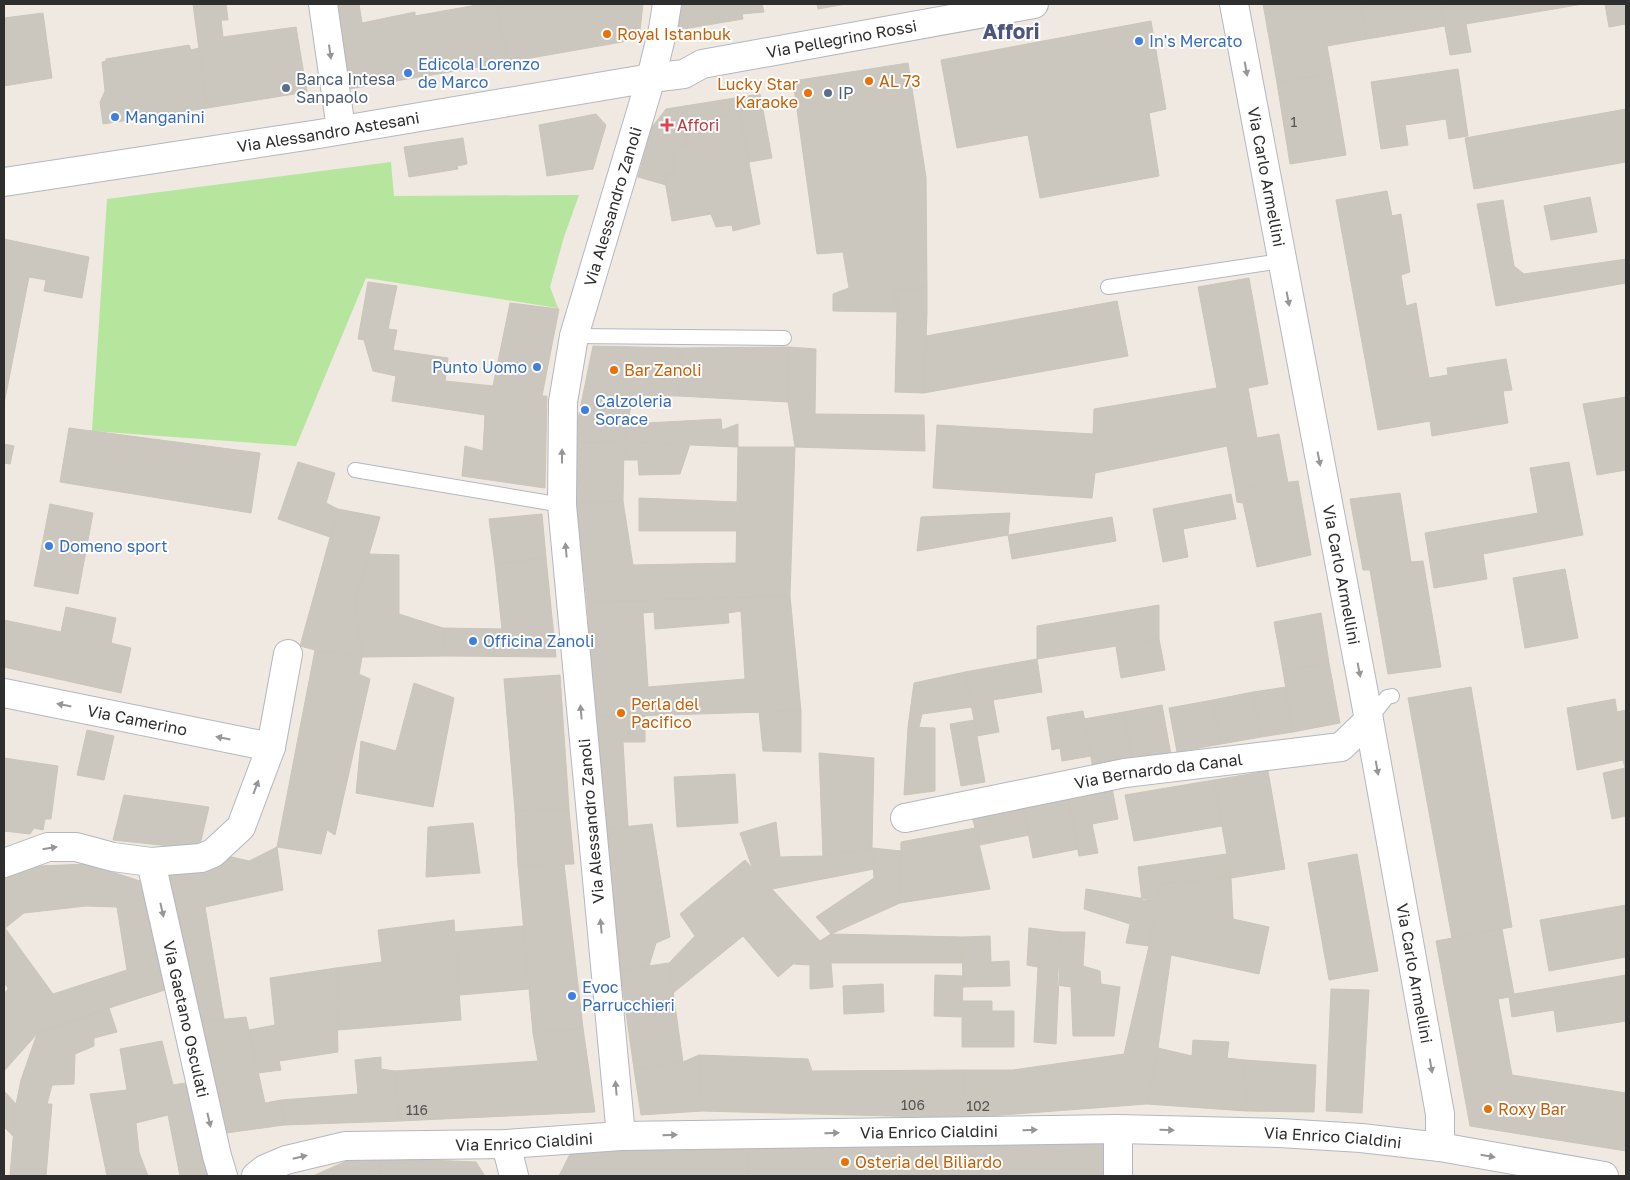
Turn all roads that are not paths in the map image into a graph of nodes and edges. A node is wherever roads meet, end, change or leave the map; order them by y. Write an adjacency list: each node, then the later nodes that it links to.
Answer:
1 (323, 4): 6 (street, one-way to 6)
2 (666, 4): 5 (street, Via Alessandro Zanoli)
3 (1034, 4): 5 (street, Via Pellegrino Rossi)
4 (1234, 4): 8 (street, Via Carlo Armellini, one-way to 8)
5 (651, 78): 6 (street, Via Alessandro Astesani); 10 (street, Via Alessandro Zanoli)
6 (341, 129): 7 (street, Via Alessandro Astesani)
7 (4, 182)
8 (1281, 261): 9 (lane); 17 (street, Via Carlo Armellini, one-way to 17)
9 (1108, 287)
10 (574, 336): 11 (lane); 13 (street, Via Alessandro Zanoli, one-way to 10)
11 (784, 338)
12 (355, 470): 13 (lane)
13 (562, 505): 23 (street, Via Alessandro Zanoli, one-way to 13)
14 (288, 654): 18 (street)
15 (4, 693): 18 (street, Via Camerino, one-way to 15)
16 (1392, 696): 17 (lane, Via Bernardo da Canal)
17 (1369, 720): 19 (street, Via Bernardo da Canal); 25 (street, Via Carlo Armellini, one-way to 25)
18 (271, 747): 21 (street, one-way to 18)
19 (905, 818)
20 (4, 862): 21 (street, one-way to 21)
21 (151, 862): 26 (street, Via Gaetano Osculati, one-way to 26)
22 (1118, 1129): 23 (street, Via Enrico Cialdini, one-way to 22); 25 (street, Via Enrico Cialdini, one-way to 25); 29 (street)
23 (621, 1136): 24 (street, Via Enrico Cialdini)
24 (506, 1144): 27 (street, Via Enrico Cialdini, one-way to 24); 28 (street)
25 (1440, 1147): 30 (street, Via Enrico Cialdini, one-way to 30)
26 (223, 1176)
27 (256, 1176)
28 (514, 1176)
29 (1118, 1176)
30 (1604, 1176)

